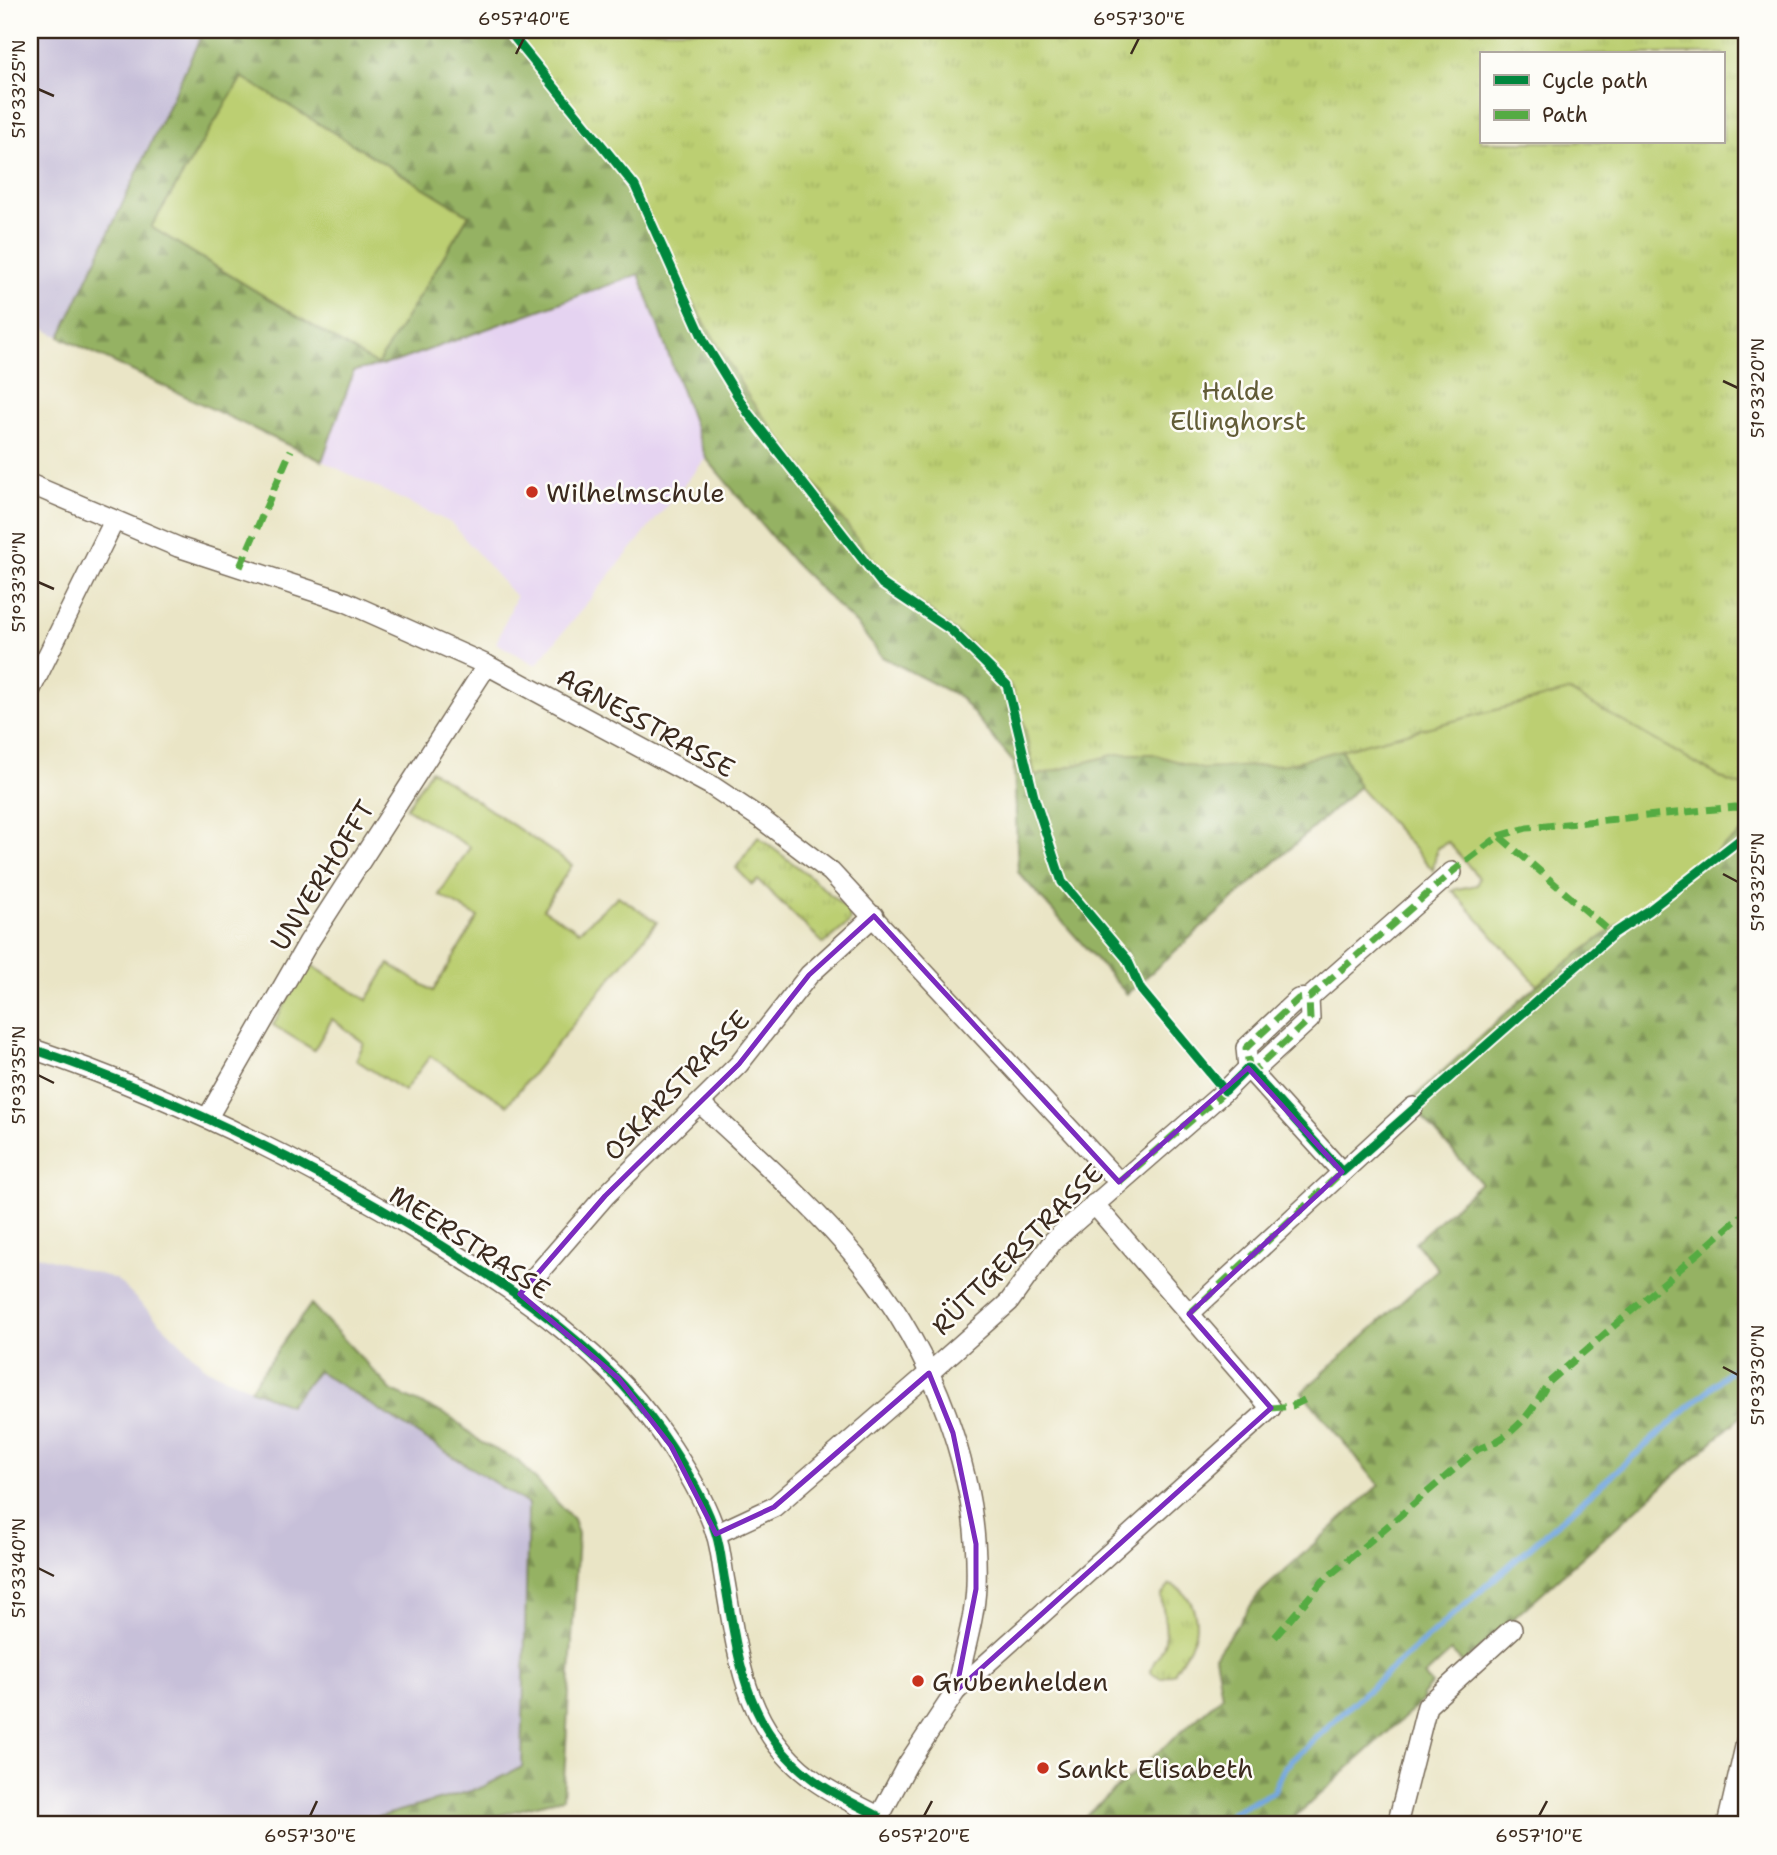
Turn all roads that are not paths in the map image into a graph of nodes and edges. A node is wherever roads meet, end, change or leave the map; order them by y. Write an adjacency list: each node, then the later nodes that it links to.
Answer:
1 (30, 484): 2 (street, AGNESSTRASSE)
2 (114, 521): 3 (street, AGNESSTRASSE); 4 (street)
3 (487, 665): 6 (street, AGNESSTRASSE); 11 (street, UNVERHOFFT)
4 (30, 691)
5 (1452, 872): 8 (street, RÜTTGERSTRASSE)
6 (874, 916): 9 (street, OSKARSTRASSE); 13 (street, AGNESSTRASSE)
7 (30, 1048): 11 (street, MEERSTRASSE)
8 (1248, 1068): 12 (street); 13 (street, RÜTTGERSTRASSE)
9 (701, 1104): 15 (street, OSKARSTRASSE); 17 (street)
10 (1413, 1107): 12 (street)
11 (208, 1117): 15 (street, MEERSTRASSE)
12 (1342, 1172): 16 (street)
13 (1119, 1182): 14 (street, RÜTTGERSTRASSE)
14 (1094, 1204): 16 (street); 17 (street, RÜTTGERSTRASSE)
15 (520, 1294): 18 (street, MEERSTRASSE)
16 (1189, 1314): 20 (street)
17 (929, 1373): 18 (street, RÜTTGERSTRASSE); 20 (street)
18 (716, 1534): 22 (street, MEERSTRASSE)
19 (1512, 1629): 23 (street)
20 (956, 1690): 22 (street)
21 (1747, 1738): 24 (street)
22 (877, 1821)
23 (1397, 1825)
24 (1727, 1825)

